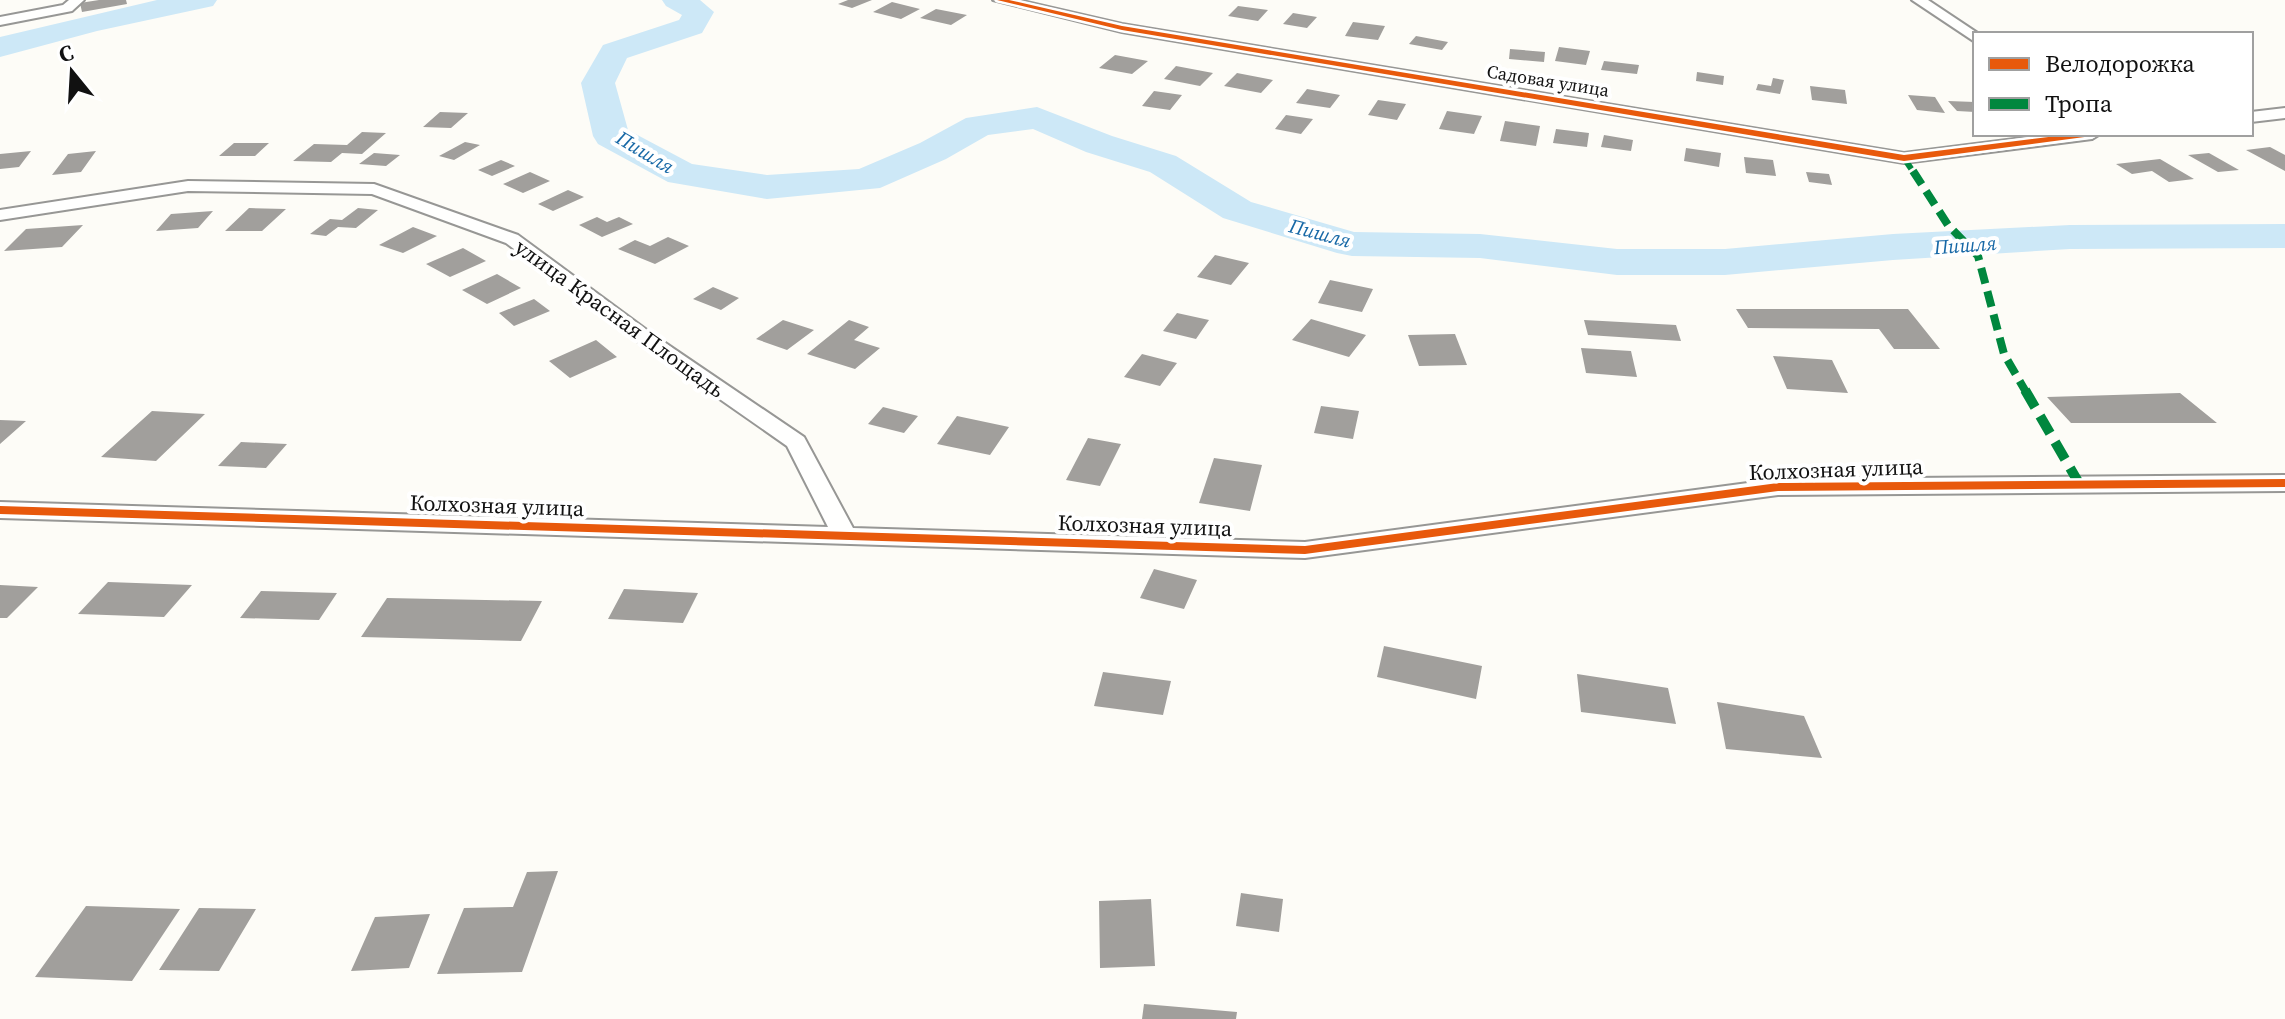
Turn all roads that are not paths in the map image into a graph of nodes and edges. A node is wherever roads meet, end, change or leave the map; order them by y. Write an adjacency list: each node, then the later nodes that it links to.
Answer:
1 (77, 0): 4 (street)
2 (1000, 0): 8 (street, Садовая улица)
3 (1919, 0): 5 (street)
4 (0, 21)
5 (1973, 37)
6 (2285, 113): 7 (street)
7 (2253, 117)
8 (2076, 136)
9 (0, 215): 12 (street, улица Красная Площадь)
10 (2285, 483): 12 (street, Колхозная улица)
11 (0, 510): 12 (street, Колхозная улица)
12 (845, 536)

